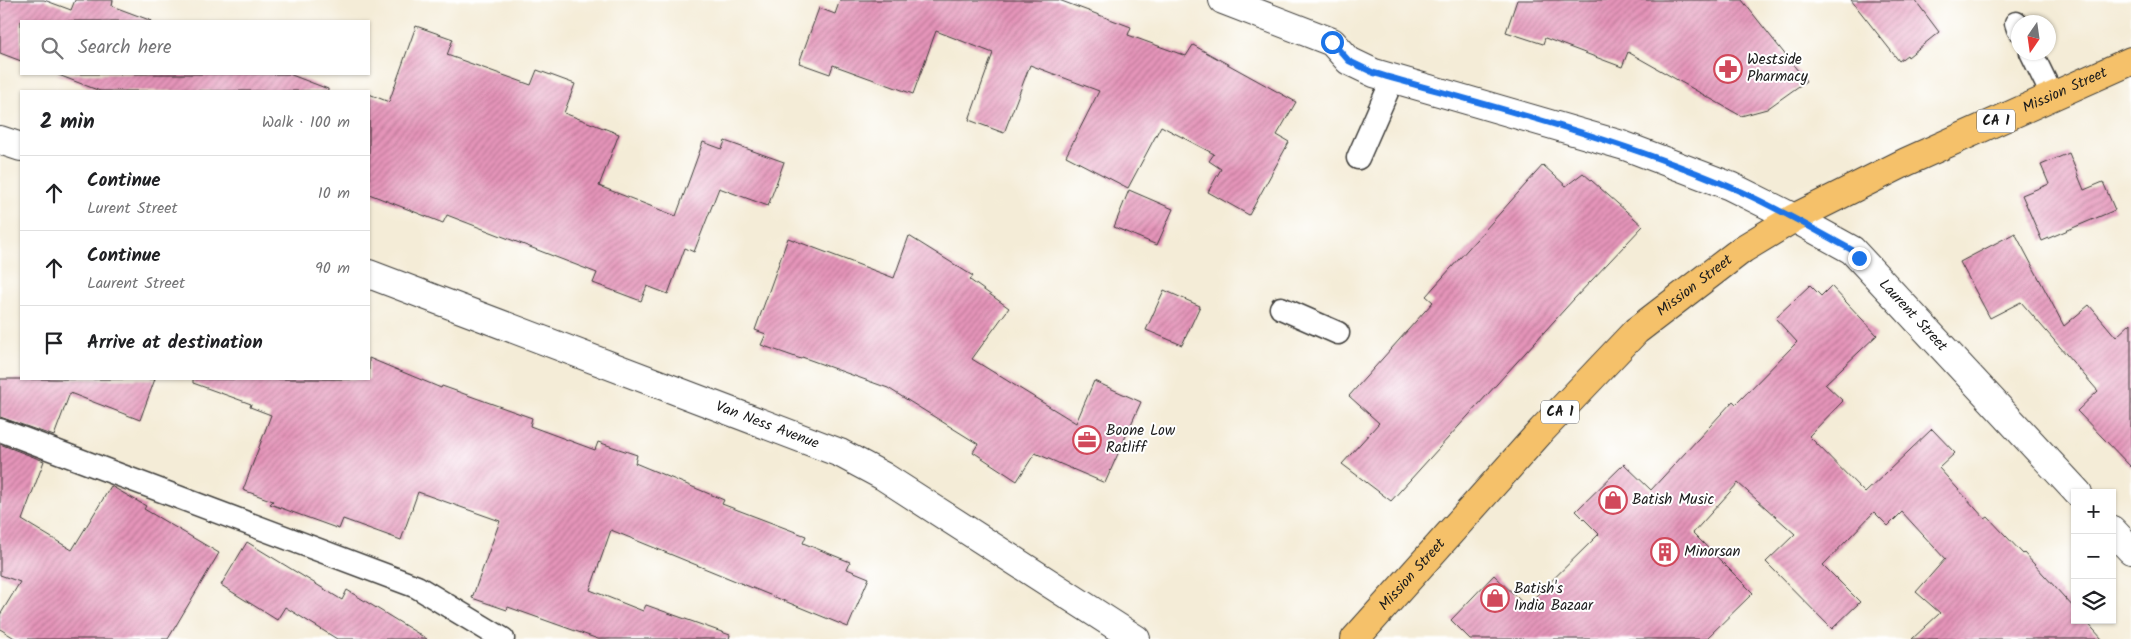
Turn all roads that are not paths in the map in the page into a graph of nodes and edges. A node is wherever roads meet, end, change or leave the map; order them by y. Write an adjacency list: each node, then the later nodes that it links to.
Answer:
1 (1223, 0): 4 (street, Laurent Street)
2 (2035, 60): 5 (lane)
3 (2131, 61): 5 (highway, Mission Street / CA 1)
4 (1381, 82): 8 (lane); 9 (street, Laurent Street)
5 (2052, 95): 9 (highway, Mission Street / CA 1)
6 (0, 140): 7 (street)
7 (20, 148)
8 (1358, 158)
9 (1794, 218): 14 (street, Laurent Street); 19 (highway, Mission Street / CA 1)
10 (370, 274): 18 (street, Van Ness Avenue)
11 (1281, 308): 12 (lane)
12 (1338, 333)
13 (0, 430): 17 (lane)
14 (2074, 489)
15 (2116, 534): 16 (street)
16 (2131, 550)
17 (503, 639)
18 (1136, 639)
19 (1355, 639)

